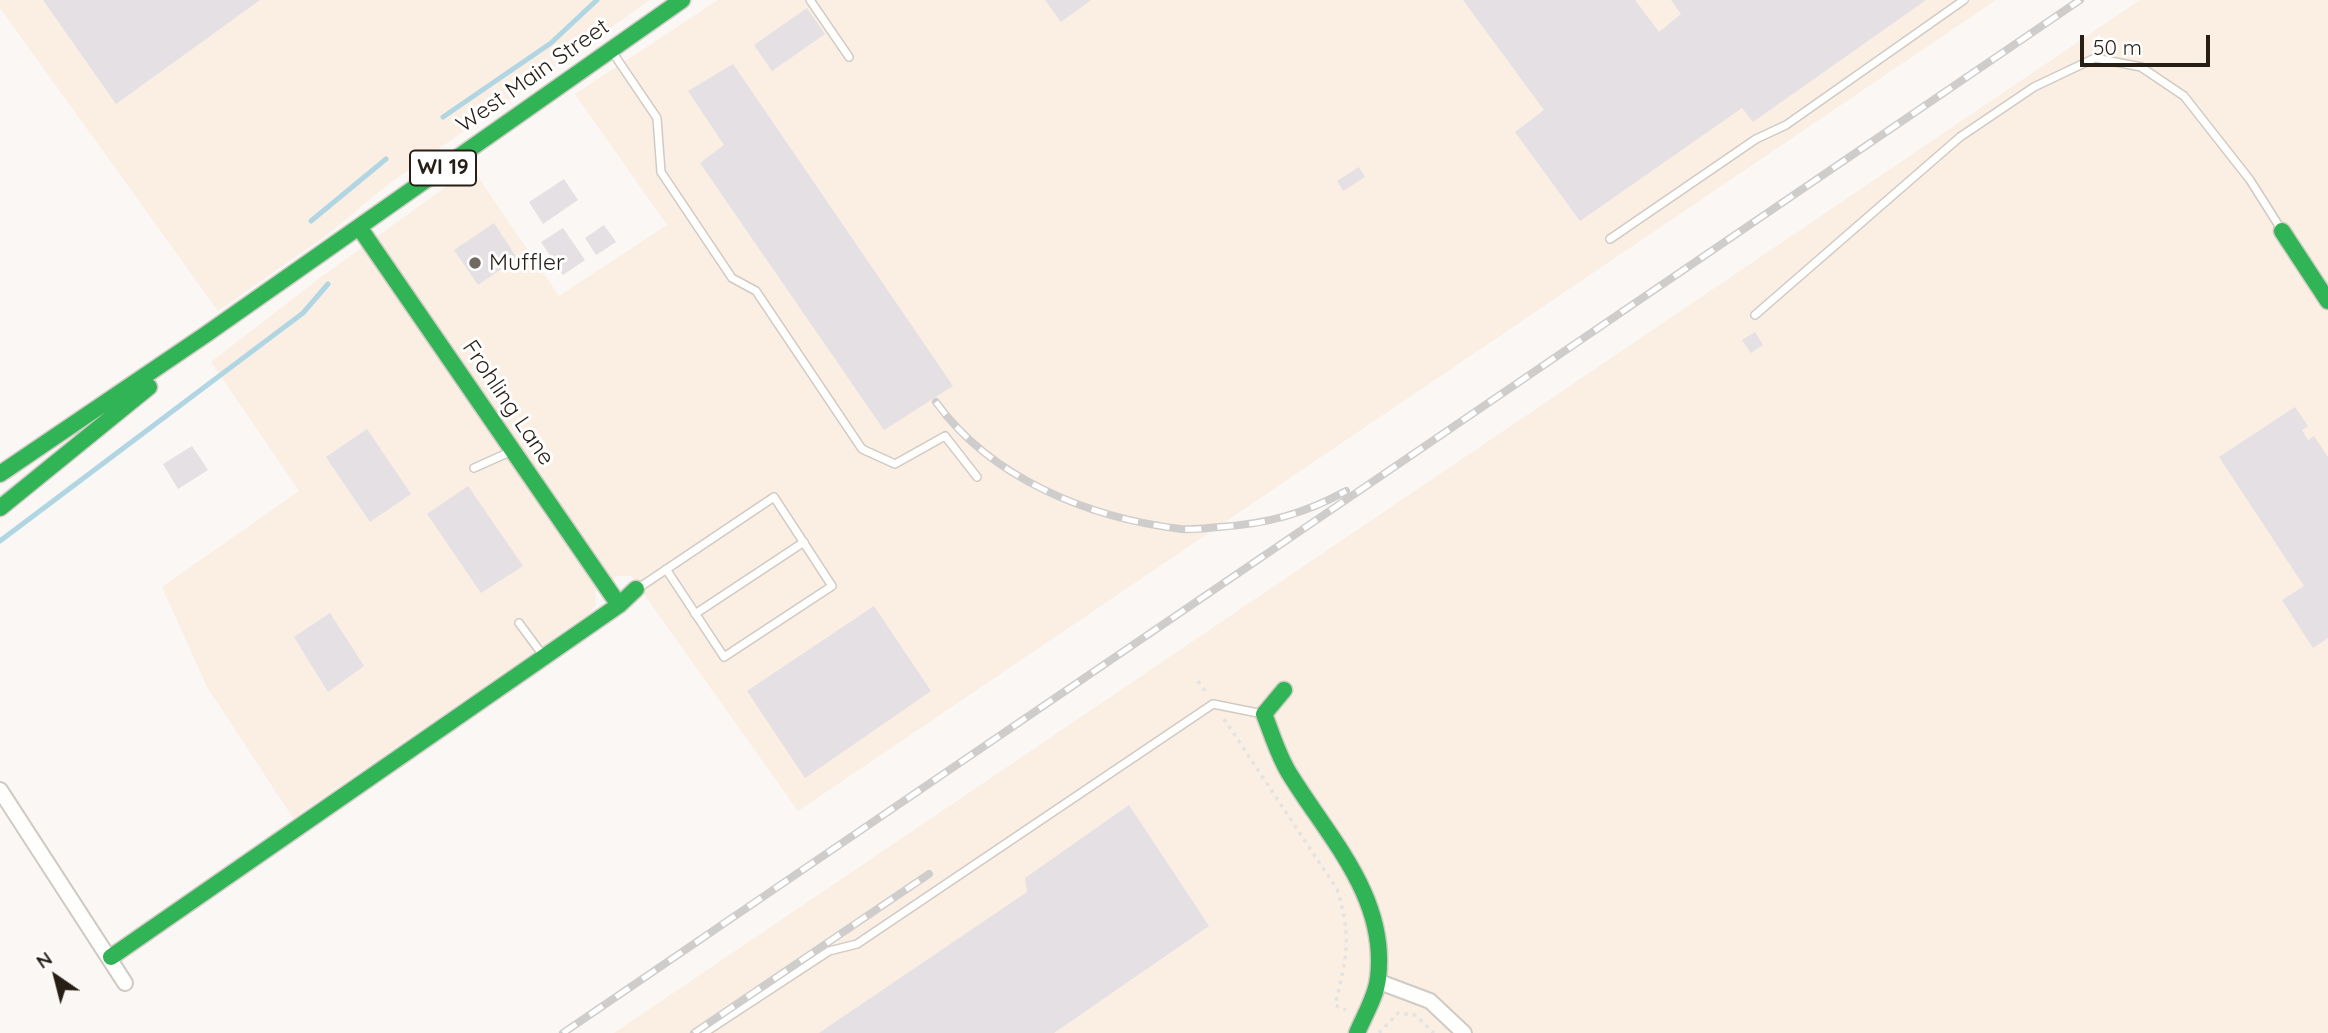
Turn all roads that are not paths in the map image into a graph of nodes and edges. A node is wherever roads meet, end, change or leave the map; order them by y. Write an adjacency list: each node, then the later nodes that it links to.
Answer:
1 (682, 0): 4 (street, West Main Street / WI 19)
2 (810, 0): 5 (lane)
3 (1965, 0): 8 (lane)
4 (611, 50): 6 (street, West Main Street / WI 19); 15 (lane)
5 (849, 57)
6 (359, 227): 11 (street, West Main Street / WI 19); 12 (street, Frohling Lane)
7 (2282, 230): 9 (street); 10 (lane)
8 (1610, 239)
9 (2328, 301)
10 (1755, 315)
11 (205, 335): 14 (street, West Main Street / WI 19); 16 (street, West Main Street / WI 19)
12 (513, 450): 13 (lane); 20 (street, Frohling Lane)
13 (474, 468)
14 (0, 474)
15 (977, 477)
16 (0, 508)
17 (804, 542): 18 (lane); 21 (lane); 21 (lane)
18 (666, 569): 19 (lane); 21 (lane)
19 (636, 589): 20 (street)
20 (619, 605): 23 (street)
21 (695, 614)
22 (519, 623): 23 (lane)
23 (544, 657): 27 (street)
24 (1284, 690): 25 (street)
25 (1264, 714): 28 (street); 30 (lane)
26 (0, 790): 27 (street)
27 (111, 957): 29 (street)
28 (1377, 981): 31 (street); 32 (street)
29 (125, 984)
30 (704, 1033)
31 (1357, 1033)
32 (1464, 1033)

